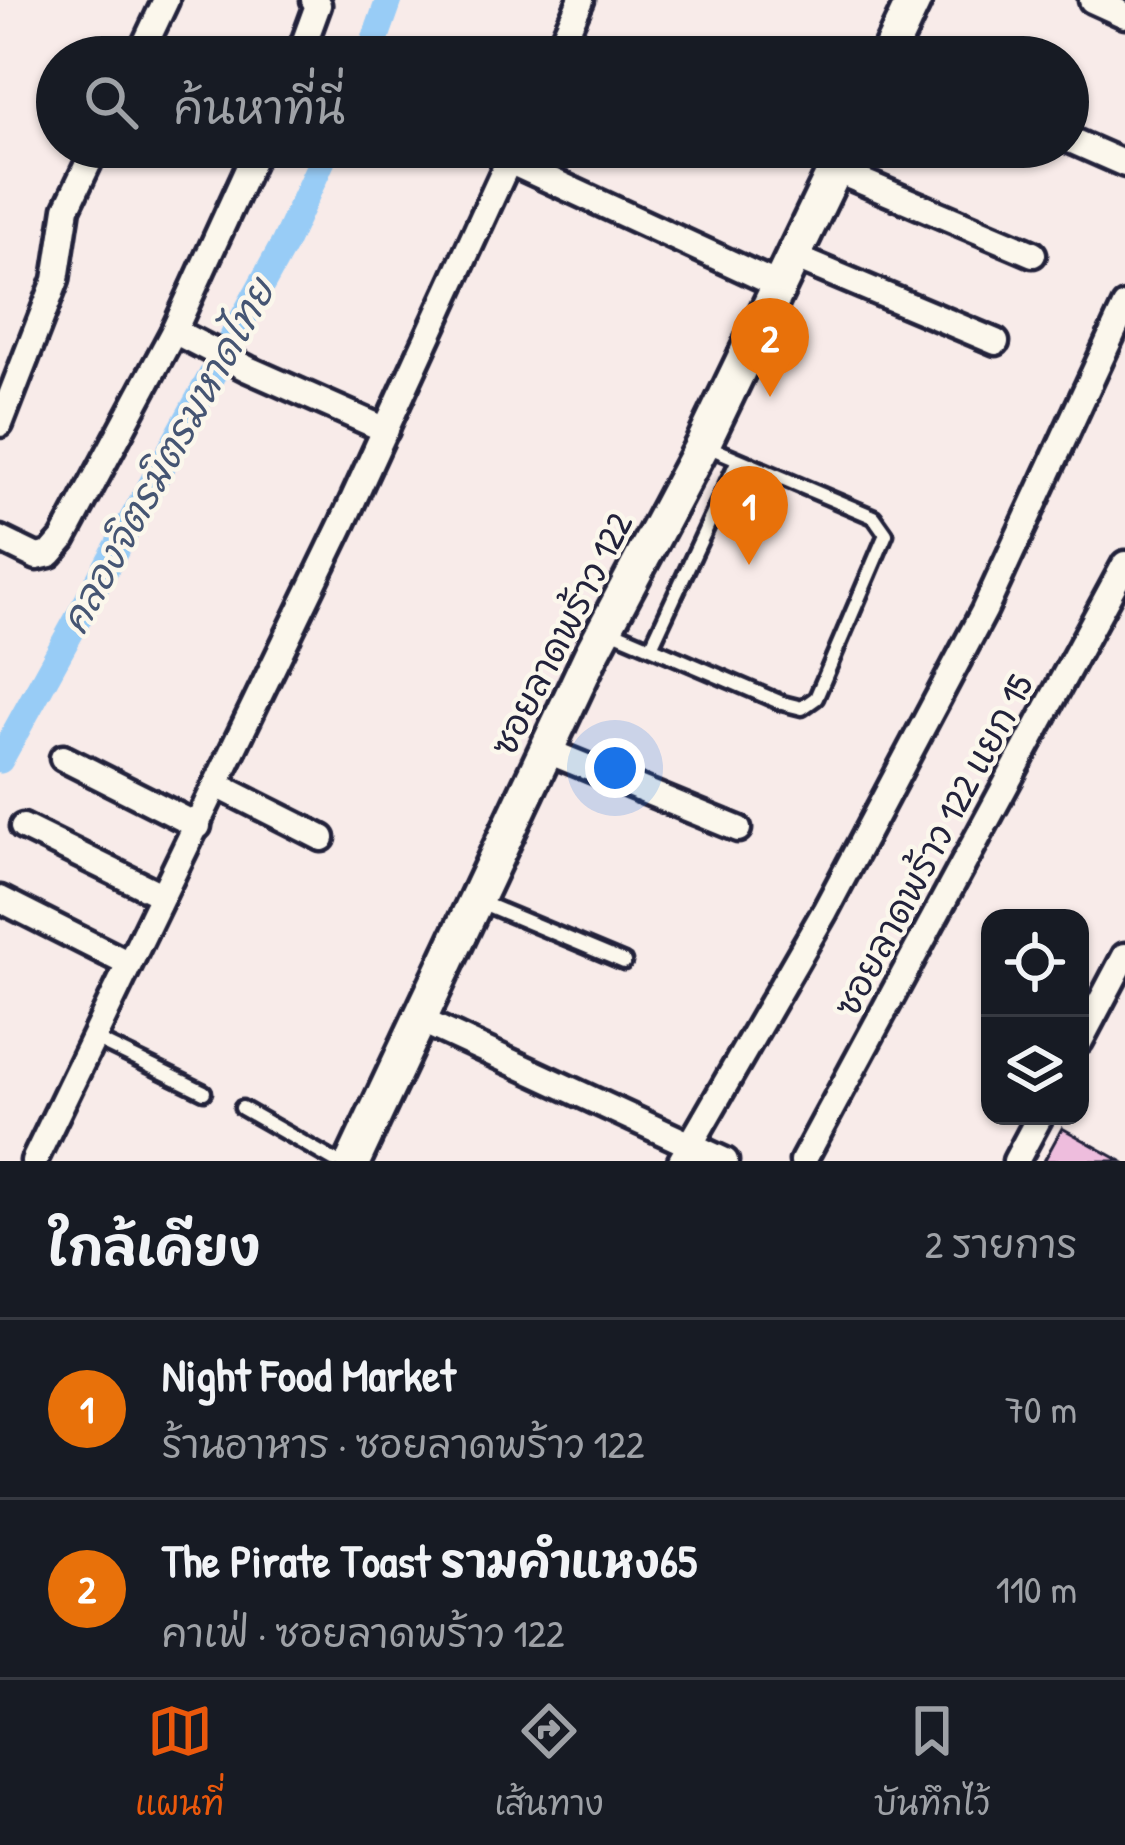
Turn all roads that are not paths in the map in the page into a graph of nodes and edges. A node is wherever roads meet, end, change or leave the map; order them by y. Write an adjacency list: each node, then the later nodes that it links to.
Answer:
1 (166, 0): 7 (street)
2 (314, 0): 8 (street)
3 (580, 0): 9 (street)
4 (914, 0): 10 (street)
5 (1092, 0): 6 (street)
6 (1125, 15)
7 (149, 36)
8 (309, 36)
9 (564, 36)
10 (896, 36)
11 (1089, 148): 12 (street)
12 (1125, 164)
13 (86, 168): 24 (street)
14 (248, 168): 22 (street)
15 (506, 168): 25 (street)
16 (545, 168): 20 (street)
17 (836, 168): 20 (street, ซอยลาดพร้าว 122)
18 (858, 168): 19 (street)
19 (1033, 254)
20 (787, 272): 23 (street); 26 (street, ซอยลาดพร้าว 122)
21 (1125, 306): 51 (street)
22 (174, 331): 25 (street); 28 (street)
23 (996, 342)
24 (0, 424)
25 (386, 430): 34 (street)
26 (703, 444): 27 (lane); 30 (street, ซอยลาดพร้าว 122)
27 (738, 460): 31 (lane); 31 (lane)
28 (0, 539)
29 (1125, 564): 56 (street, ซอยลาดพร้าว 122 แยก 15)
30 (605, 628): 31 (lane); 32 (street, ซอยลาดพร้าว 122)
31 (651, 647)
32 (544, 750): 37 (street); 41 (street, ซอยลาดพร้าว 122)
33 (63, 758): 35 (street)
34 (218, 785): 35 (street); 38 (street)
35 (198, 826): 39 (street)
36 (23, 827): 39 (street)
37 (738, 829)
38 (322, 838)
39 (161, 895): 44 (street)
40 (0, 899): 44 (street)
41 (474, 899): 43 (lane); 45 (street, ซอยลาดพร้าว 122)
42 (1125, 956): 46 (street)
43 (624, 962)
44 (127, 963): 47 (street)
45 (418, 1019): 51 (street); 54 (street, ซอยลาดพร้าว 122)
46 (1089, 1024)
47 (92, 1037): 48 (lane); 52 (street)
48 (204, 1092)
49 (242, 1108): 53 (lane)
50 (1035, 1125): 57 (street)
51 (686, 1151): 55 (street)
52 (34, 1161)
53 (335, 1161)
54 (353, 1161)
55 (725, 1161)
56 (803, 1161)
57 (1016, 1161)

